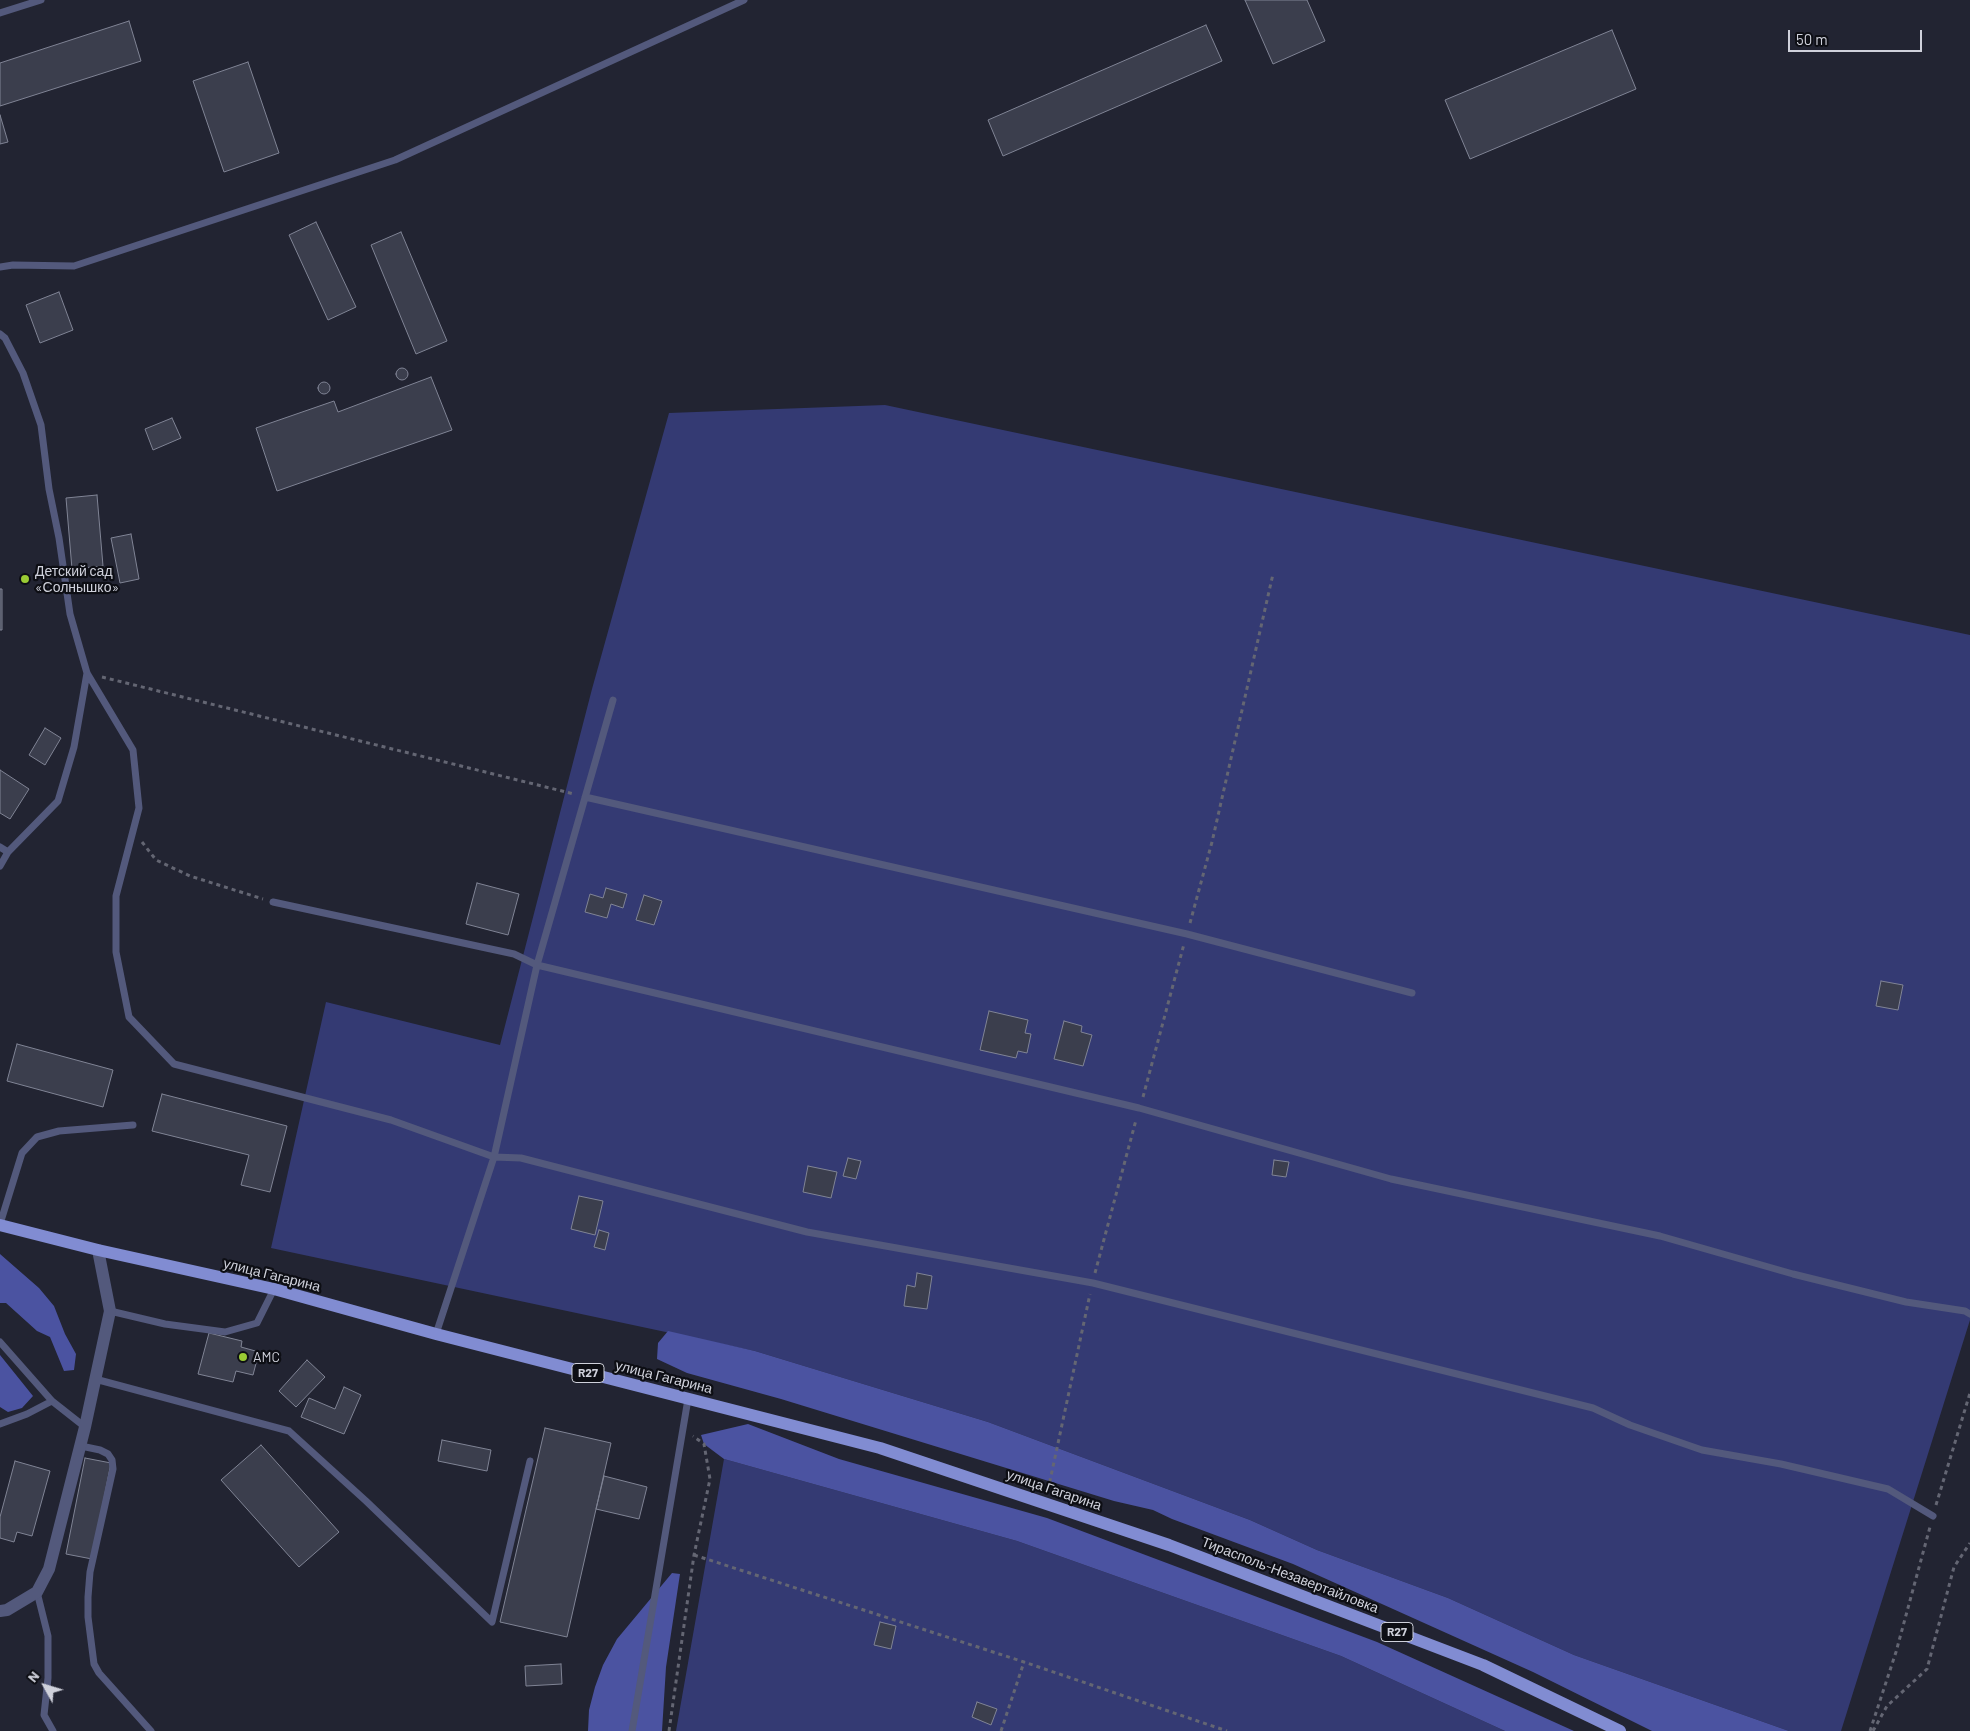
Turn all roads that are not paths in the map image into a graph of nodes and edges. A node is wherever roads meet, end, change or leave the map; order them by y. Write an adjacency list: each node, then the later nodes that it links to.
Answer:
1 (41, 0): 3 (lane)
2 (744, 0): 4 (lane)
3 (0, 13)
4 (0, 267)
5 (0, 334): 6 (lane)
6 (87, 673): 10 (lane); 16 (lane)
7 (613, 700): 8 (lane)
8 (585, 797): 13 (lane); 14 (lane)
9 (0, 847): 10 (lane)
10 (8, 852): 11 (lane)
11 (0, 866)
12 (273, 902): 13 (lane)
13 (537, 965): 16 (lane); 21 (lane)
14 (1412, 993)
15 (133, 1125): 17 (lane)
16 (494, 1157): 22 (lane); 31 (lane)
17 (0, 1225): 18 (main road, улица Гагарина / R27)
18 (98, 1250): 19 (main road, улица Гагарина / R27); 20 (street)
19 (274, 1289): 20 (lane); 22 (main road, улица Гагарина / R27)
20 (110, 1310): 24 (street)
21 (1970, 1314)
22 (436, 1334): 25 (main road, улица Гагарина / R27)
23 (0, 1342): 26 (lane)
24 (95, 1379): 28 (street); 30 (lane)
25 (688, 1399): 32 (main road, улица Гагарина / R27); 37 (lane)
26 (52, 1400): 27 (lane); 28 (lane)
27 (0, 1424)
28 (85, 1427): 29 (street)
29 (81, 1446): 33 (street); 36 (lane)
30 (530, 1461)
31 (1933, 1516)
32 (1169, 1545): 38 (main road, Тирасполь-Незавертайловка / R27)
33 (38, 1592): 34 (street); 35 (lane)
34 (0, 1611)
35 (53, 1731)
36 (151, 1731)
37 (632, 1731)
38 (1620, 1731)

